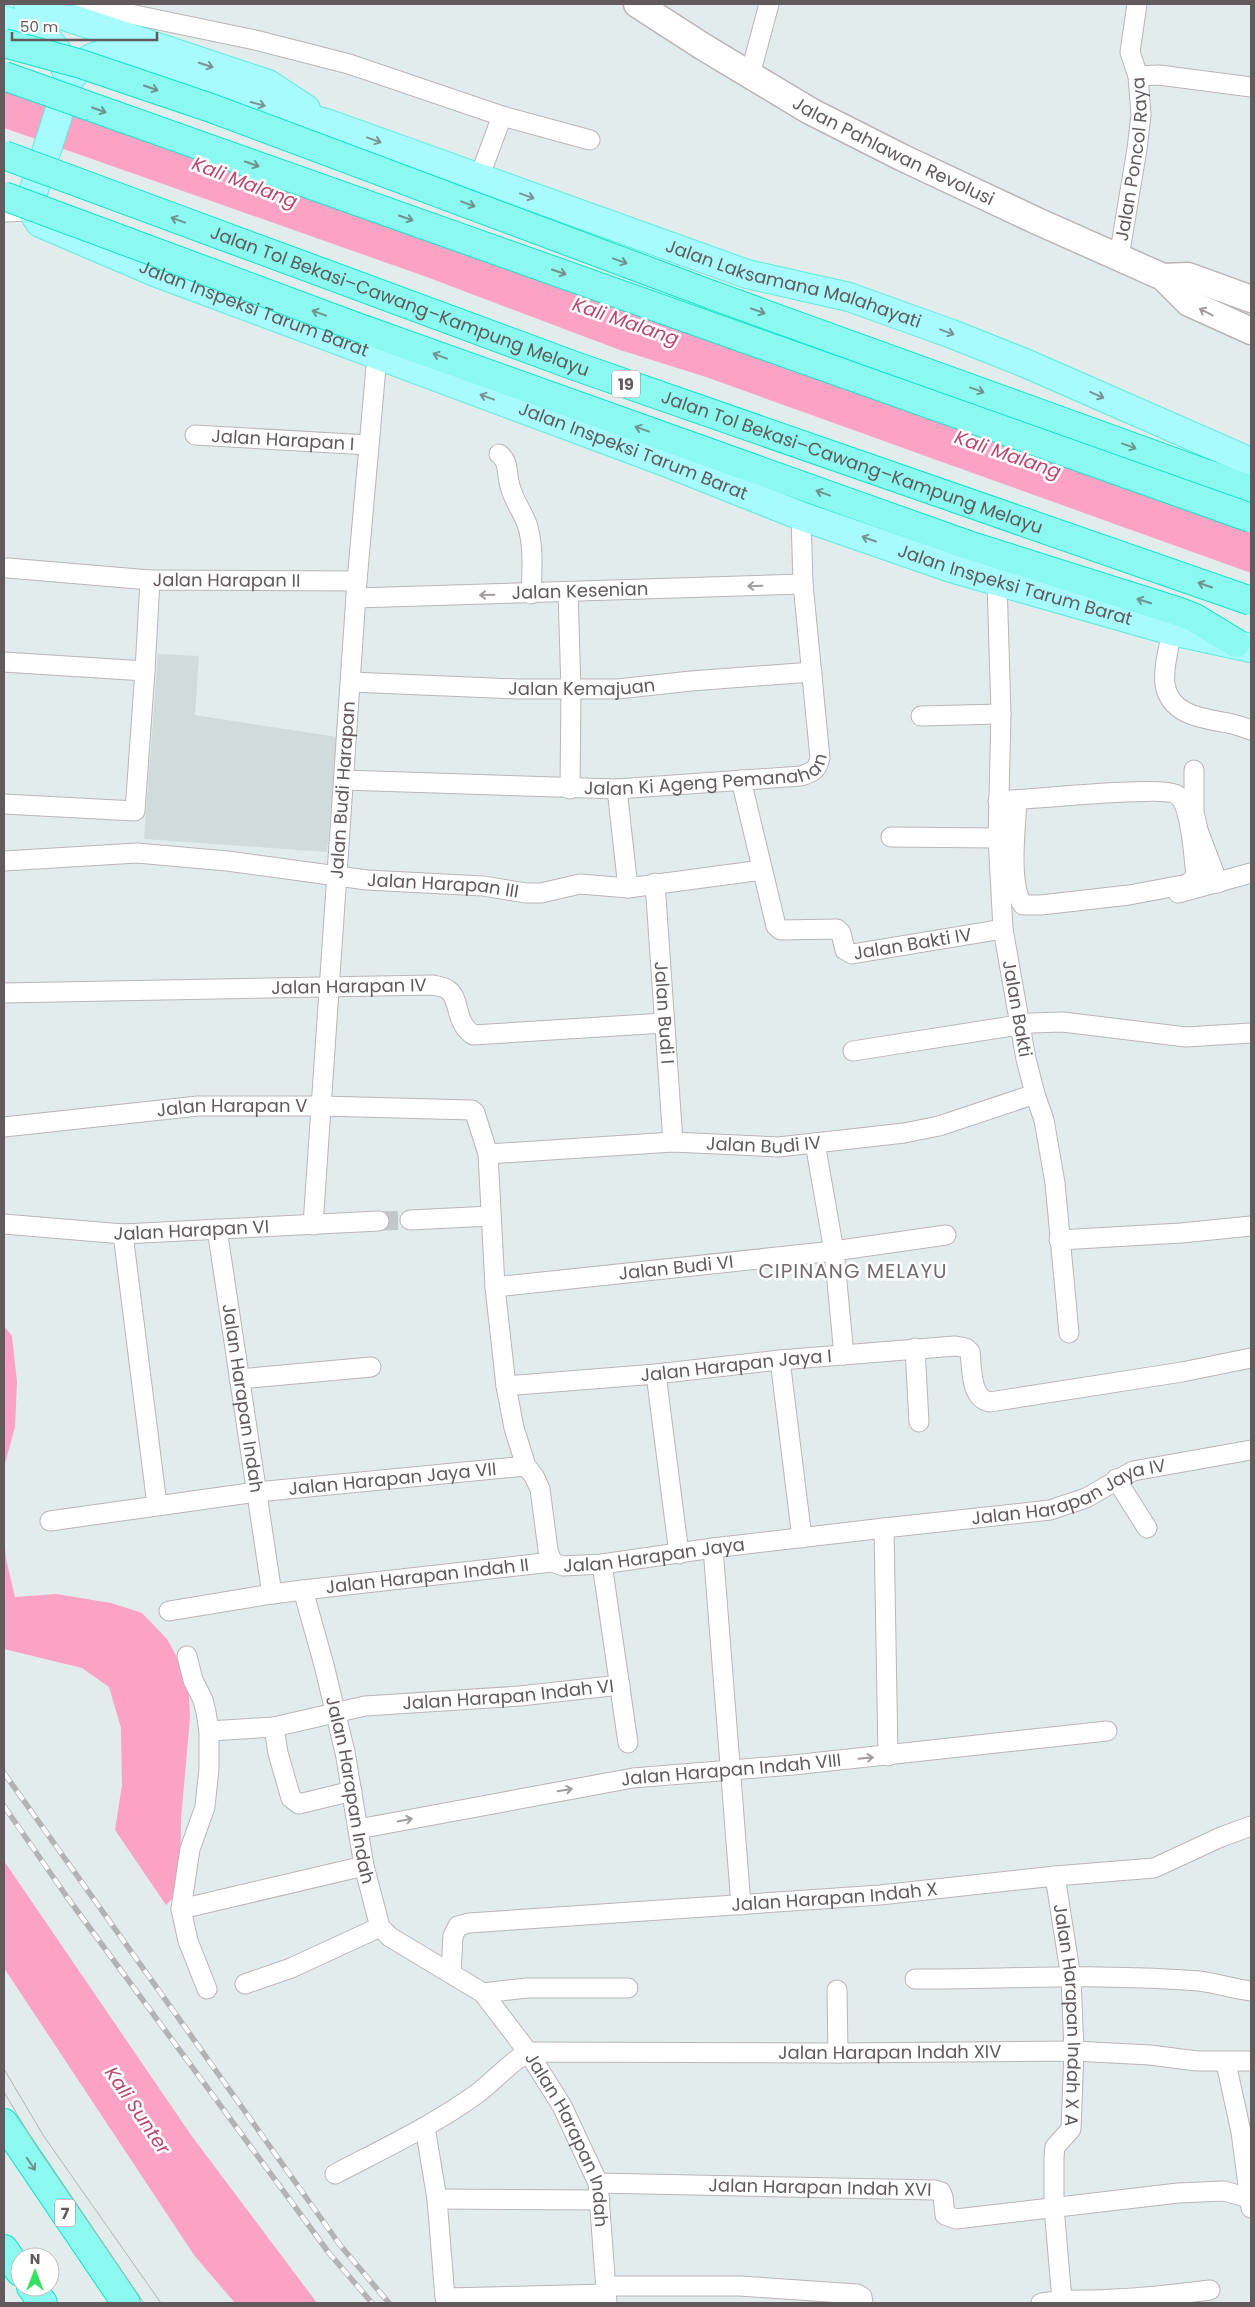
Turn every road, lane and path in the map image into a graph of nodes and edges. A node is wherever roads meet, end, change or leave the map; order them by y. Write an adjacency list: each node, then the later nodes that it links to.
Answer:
1 (28, 4): 14 (main road, Jalan Laksamana Malahayati, one-way to 14)
2 (82, 4): 13 (street)
3 (637, 4): 8 (main road, Jalan Pahlawan Revolusi)
4 (769, 4): 8 (street)
5 (1137, 4): 10 (street, Jalan Poncol Raya)
6 (4, 20): 12 (main road)
7 (4, 43): 30 (highway, one-way to 30, bridge)
8 (750, 75): 21 (main road, Jalan Pahlawan Revolusi)
9 (4, 76): 32 (highway, one-way to 32, bridge)
10 (1138, 76): 11 (street); 21 (street, Jalan Poncol Raya)
11 (1251, 87)
12 (66, 91): 14 (main road, Jalan Laksamana Malahayati, one-way to 14); 19 (main road)
13 (502, 116): 15 (street); 17 (street)
14 (328, 124): 17 (main road, Jalan Laksamana Malahayati, one-way to 17)
15 (590, 140)
16 (4, 155): 40 (highway, Jalan Tol Bekasi–Cawang–Kampung Melayu / 19, one-way to 16, bridge)
17 (479, 178): 29 (main road, Jalan Laksamana Malahayati, one-way to 29)
18 (4, 196): 42 (highway, one-way to 18, bridge)
19 (32, 211): 20 (street); 25 (main road, Jalan Inspeksi Tarum Barat)
20 (4, 212)
21 (1119, 257): 22 (main road, Jalan Pahlawan Revolusi)
22 (1163, 277): 23 (main road, Jalan Pahlawan Revolusi); 24 (main road, Jalan Pahlawan Revolusi, one-way to 22)
23 (1251, 299)
24 (1251, 331)
25 (376, 356): 27 (street, Jalan Budi Harapan); 31 (main road, Jalan Inspeksi Tarum Barat, one-way to 25)
26 (195, 435): 27 (street, Jalan Harapan I)
27 (369, 445): 37 (street, Jalan Budi Harapan)
28 (499, 454): 39 (street)
29 (1251, 462)
30 (1251, 490)
31 (801, 516): 35 (main road, Jalan Inspeksi Tarum Barat, one-way to 31); 36 (street, Jalan Ki Ageng Pemanahan)
32 (1251, 518)
33 (8, 568): 34 (street)
34 (150, 580): 37 (street, Jalan Harapan II); 44 (street, Jalan Harapan II)
35 (997, 581): 41 (main road, Jalan Inspeksi Tarum Barat); 48 (street, Jalan Bakti)
36 (803, 584): 38 (street, Jalan Kesenian, one-way to 38); 45 (street, Jalan Ki Ageng Pemanahan)
37 (357, 590): 39 (street, Jalan Kesenian, one-way to 37); 46 (street, Jalan Budi Harapan)
38 (568, 592): 39 (street, Jalan Kesenian); 47 (street)
39 (532, 594)
40 (1251, 601)
41 (1172, 630): 42 (main road, Jalan Inspeksi Tarum Barat); 50 (street)
42 (1243, 645)
43 (4, 662): 44 (street)
44 (145, 671): 58 (street, Jalan Harapan II)
45 (812, 672): 47 (street, Jalan Kemajuan); 53 (street, Jalan Ki Ageng Pemanahan)
46 (351, 682): 47 (street, Jalan Kemajuan); 52 (street, Jalan Budi Harapan)
47 (571, 690): 54 (street)
48 (1001, 714): 49 (street); 56 (street, Jalan Bakti)
49 (921, 716)
50 (1251, 730)
51 (1194, 770): 66 (street)
52 (344, 780): 54 (street, Jalan Ki Ageng Pemanahan); 64 (street, Jalan Budi Harapan)
53 (742, 780): 55 (street, Jalan Ki Ageng Pemanahan); 62 (street)
54 (570, 789): 55 (street, Jalan Ki Ageng Pemanahan)
55 (618, 789): 67 (street)
56 (998, 800): 57 (street); 60 (street, Jalan Bakti)
57 (1017, 800): 57 (street)
58 (4, 804)
59 (891, 837): 60 (street)
60 (998, 838): 68 (street, Jalan Bakti)
61 (4, 861): 64 (street, Jalan Harapan III)
62 (762, 870): 65 (street, Jalan Harapan III); 68 (street, Jalan Bakti IV)
63 (1251, 873): 66 (street)
64 (338, 876): 67 (street, Jalan Harapan III); 69 (street, Jalan Budi Harapan)
65 (656, 883): 67 (street, Jalan Harapan III); 71 (street, Jalan Budi I)
66 (1218, 883): 68 (street)
67 (628, 888)
68 (1003, 924): 72 (street, Jalan Bakti)
69 (330, 988): 70 (street, Jalan Harapan IV); 71 (street, Jalan Harapan IV); 76 (street, Jalan Budi Harapan)
70 (4, 993)
71 (664, 1023): 79 (street, Jalan Budi I)
72 (1020, 1024): 73 (street); 74 (street); 75 (street, Jalan Bakti)
73 (1251, 1033)
74 (853, 1051)
75 (1035, 1094): 80 (street, Jalan Budi IV); 91 (street, Jalan Bakti)
76 (322, 1106): 77 (street, Jalan Harapan V); 78 (street, Jalan Harapan V); 86 (street, Jalan Budi Harapan)
77 (460, 1108): 81 (street, Jalan Harapan Jaya)
78 (4, 1127)
79 (673, 1142): 80 (street, Jalan Budi IV); 81 (street, Jalan Budi IV)
80 (815, 1143): 92 (street)
81 (488, 1154): 82 (street, Jalan Harapan Jaya)
82 (491, 1216): 83 (street); 93 (street, Jalan Harapan Jaya)
83 (410, 1220)
84 (379, 1221): 86 (street, Jalan Harapan VI)
85 (4, 1224): 89 (street, Jalan Harapan VI)
86 (313, 1225): 88 (street, Jalan Harapan VI)
87 (1251, 1226): 91 (street)
88 (217, 1229): 89 (street, Jalan Harapan VI); 101 (street, Jalan Harapan Indah)
89 (123, 1234): 108 (street)
90 (946, 1235): 92 (street, Jalan Budi VI)
91 (1059, 1240): 94 (street, Jalan Bakti)
92 (834, 1251): 93 (street, Jalan Budi VI); 96 (street)
93 (495, 1287): 102 (street, Jalan Harapan Jaya)
94 (1069, 1333)
95 (915, 1348): 96 (street, Jalan Harapan Jaya I); 97 (street, Jalan Harapan Jaya I); 103 (street)
96 (844, 1355): 98 (street, Jalan Harapan Jaya I)
97 (1251, 1358)
98 (780, 1360): 100 (street, Jalan Harapan Jaya I); 112 (street)
99 (371, 1367): 101 (street)
100 (656, 1374): 102 (street, Jalan Harapan Jaya I); 114 (street)
101 (239, 1379): 107 (street, Jalan Harapan Indah)
102 (506, 1386): 105 (street, Jalan Harapan Jaya)
103 (919, 1422)
104 (1251, 1450): 106 (street, Jalan Harapan Jaya IV)
105 (526, 1466): 107 (street, Jalan Harapan Jaya VII); 115 (street, Jalan Harapan Jaya)
106 (1116, 1479): 110 (street, Jalan Harapan Jaya IV); 111 (street)
107 (257, 1492): 108 (street, Jalan Harapan Jaya VII); 118 (street, Jalan Harapan Indah)
108 (156, 1506): 109 (street, Jalan Harapan Jaya VII)
109 (50, 1521)
110 (884, 1528): 112 (street, Jalan Harapan Jaya); 127 (street)
111 (1147, 1528)
112 (802, 1538): 113 (street, Jalan Harapan Jaya)
113 (712, 1548): 114 (street, Jalan Harapan Jaya); 128 (street)
114 (679, 1554): 116 (street, Jalan Harapan Jaya)
115 (552, 1562): 116 (street, Jalan Harapan Jaya); 117 (street, Jalan Harapan Indah II)
116 (602, 1564): 121 (street, Jalan Harapan Indah VI)
117 (303, 1590): 118 (street); 122 (street, Jalan Harapan Indah)
118 (272, 1594): 119 (street)
119 (169, 1611)
120 (187, 1656): 125 (street)
121 (620, 1685): 122 (street, Jalan Harapan Indah VI); 126 (street)
122 (335, 1713): 123 (street, Jalan Harapan Indah VI); 129 (street, Jalan Harapan Indah)
123 (274, 1727): 125 (street, Jalan Harapan Indah VI); 129 (street)
124 (1107, 1731): 127 (street, Jalan Harapan Indah VIII)
125 (209, 1732): 135 (street)
126 (628, 1743)
127 (888, 1756): 128 (street, Jalan Harapan Indah VIII, one-way to 127)
128 (730, 1771): 131 (street, Jalan Harapan Indah VIII, one-way to 128); 134 (street)
129 (352, 1791): 131 (street, Jalan Harapan Indah)
130 (1251, 1826): 133 (street, Jalan Harapan Indah X)
131 (358, 1829): 132 (street, Jalan Harapan Indah)
132 (364, 1866): 135 (street); 136 (street, Jalan Harapan Indah)
133 (1055, 1876): 134 (street, Jalan Harapan Indah X); 138 (street, Jalan Harapan Indah X A)
134 (741, 1905): 137 (street, Jalan Harapan Indah X)
135 (181, 1908): 142 (street)
136 (380, 1927): 137 (street, Jalan Harapan Indah); 140 (street)
137 (451, 1973): 145 (street, Jalan Harapan Indah)
138 (1071, 1978): 139 (street); 144 (street); 146 (street, Jalan Harapan Indah X A)
139 (915, 1979)
140 (245, 1984)
141 (628, 1988): 145 (street)
142 (207, 1989)
143 (838, 1990): 147 (street)
144 (1251, 1990)
145 (484, 1993): 148 (street, Jalan Harapan Indah)
146 (1074, 2052): 147 (street, Jalan Harapan Indah XIV); 150 (street, Jalan Harapan Indah XIV); 157 (street, Jalan Harapan Indah X A)
147 (838, 2053): 148 (street, Jalan Harapan Indah XIV)
148 (521, 2056): 152 (street); 154 (street, Jalan Harapan Indah)
149 (1251, 2061): 150 (street, Jalan Harapan Indah XIV)
150 (1226, 2063): 156 (street)
151 (4, 2124): 161 (highway, 7, one-way to 161)
152 (424, 2127): 153 (street); 155 (street)
153 (335, 2174)
154 (599, 2192): 155 (street); 157 (street, Jalan Harapan Indah XVI); 159 (street, Jalan Harapan Indah)
155 (437, 2199): 159 (street)
156 (1250, 2203): 157 (street, Jalan Harapan Indah XVI)
157 (1054, 2208): 160 (street, Jalan Harapan Indah X A)
158 (1210, 2290): 160 (street)
159 (607, 2294): 162 (street)
160 (1072, 2301): 163 (street)
161 (126, 2303)
162 (862, 2303)
163 (1041, 2303)

